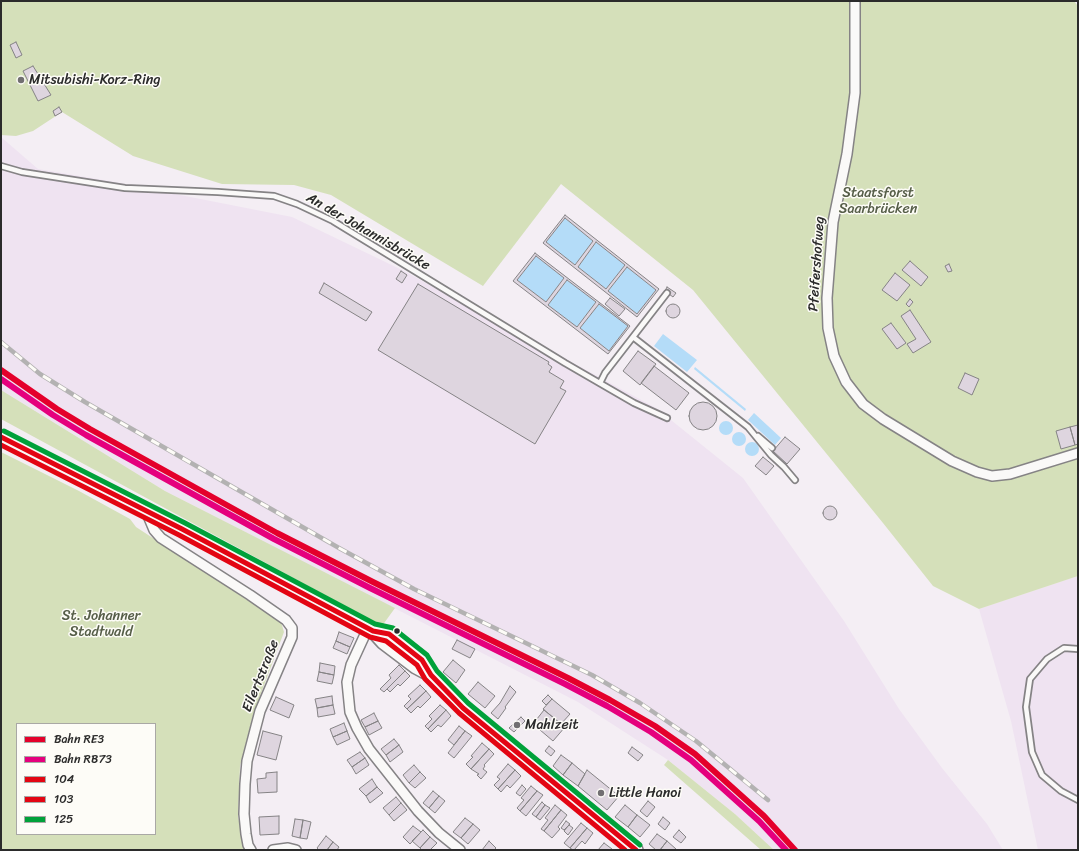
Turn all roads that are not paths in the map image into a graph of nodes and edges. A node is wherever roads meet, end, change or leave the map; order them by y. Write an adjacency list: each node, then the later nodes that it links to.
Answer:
1 (855, 1): 10 (street, Pfeifershofweg)
2 (1, 166): 5 (lane, An der Johannisbrücke)
3 (667, 293): 4 (lane)
4 (633, 337): 5 (lane); 7 (lane)
5 (600, 383): 6 (lane, An der Johannisbrücke)
6 (667, 418)
7 (748, 427): 9 (lane); 11 (lane)
8 (1, 436): 12 (main road)
9 (772, 448)
10 (1078, 452)
11 (795, 480)
12 (146, 512): 13 (main road); 16 (street, Eilertstraße)
13 (371, 630): 19 (street); 20 (main road)
14 (1078, 649): 15 (lane)
15 (1078, 800)
16 (251, 850)
17 (273, 850): 18 (street)
18 (296, 850)
19 (460, 850)
20 (636, 850)

